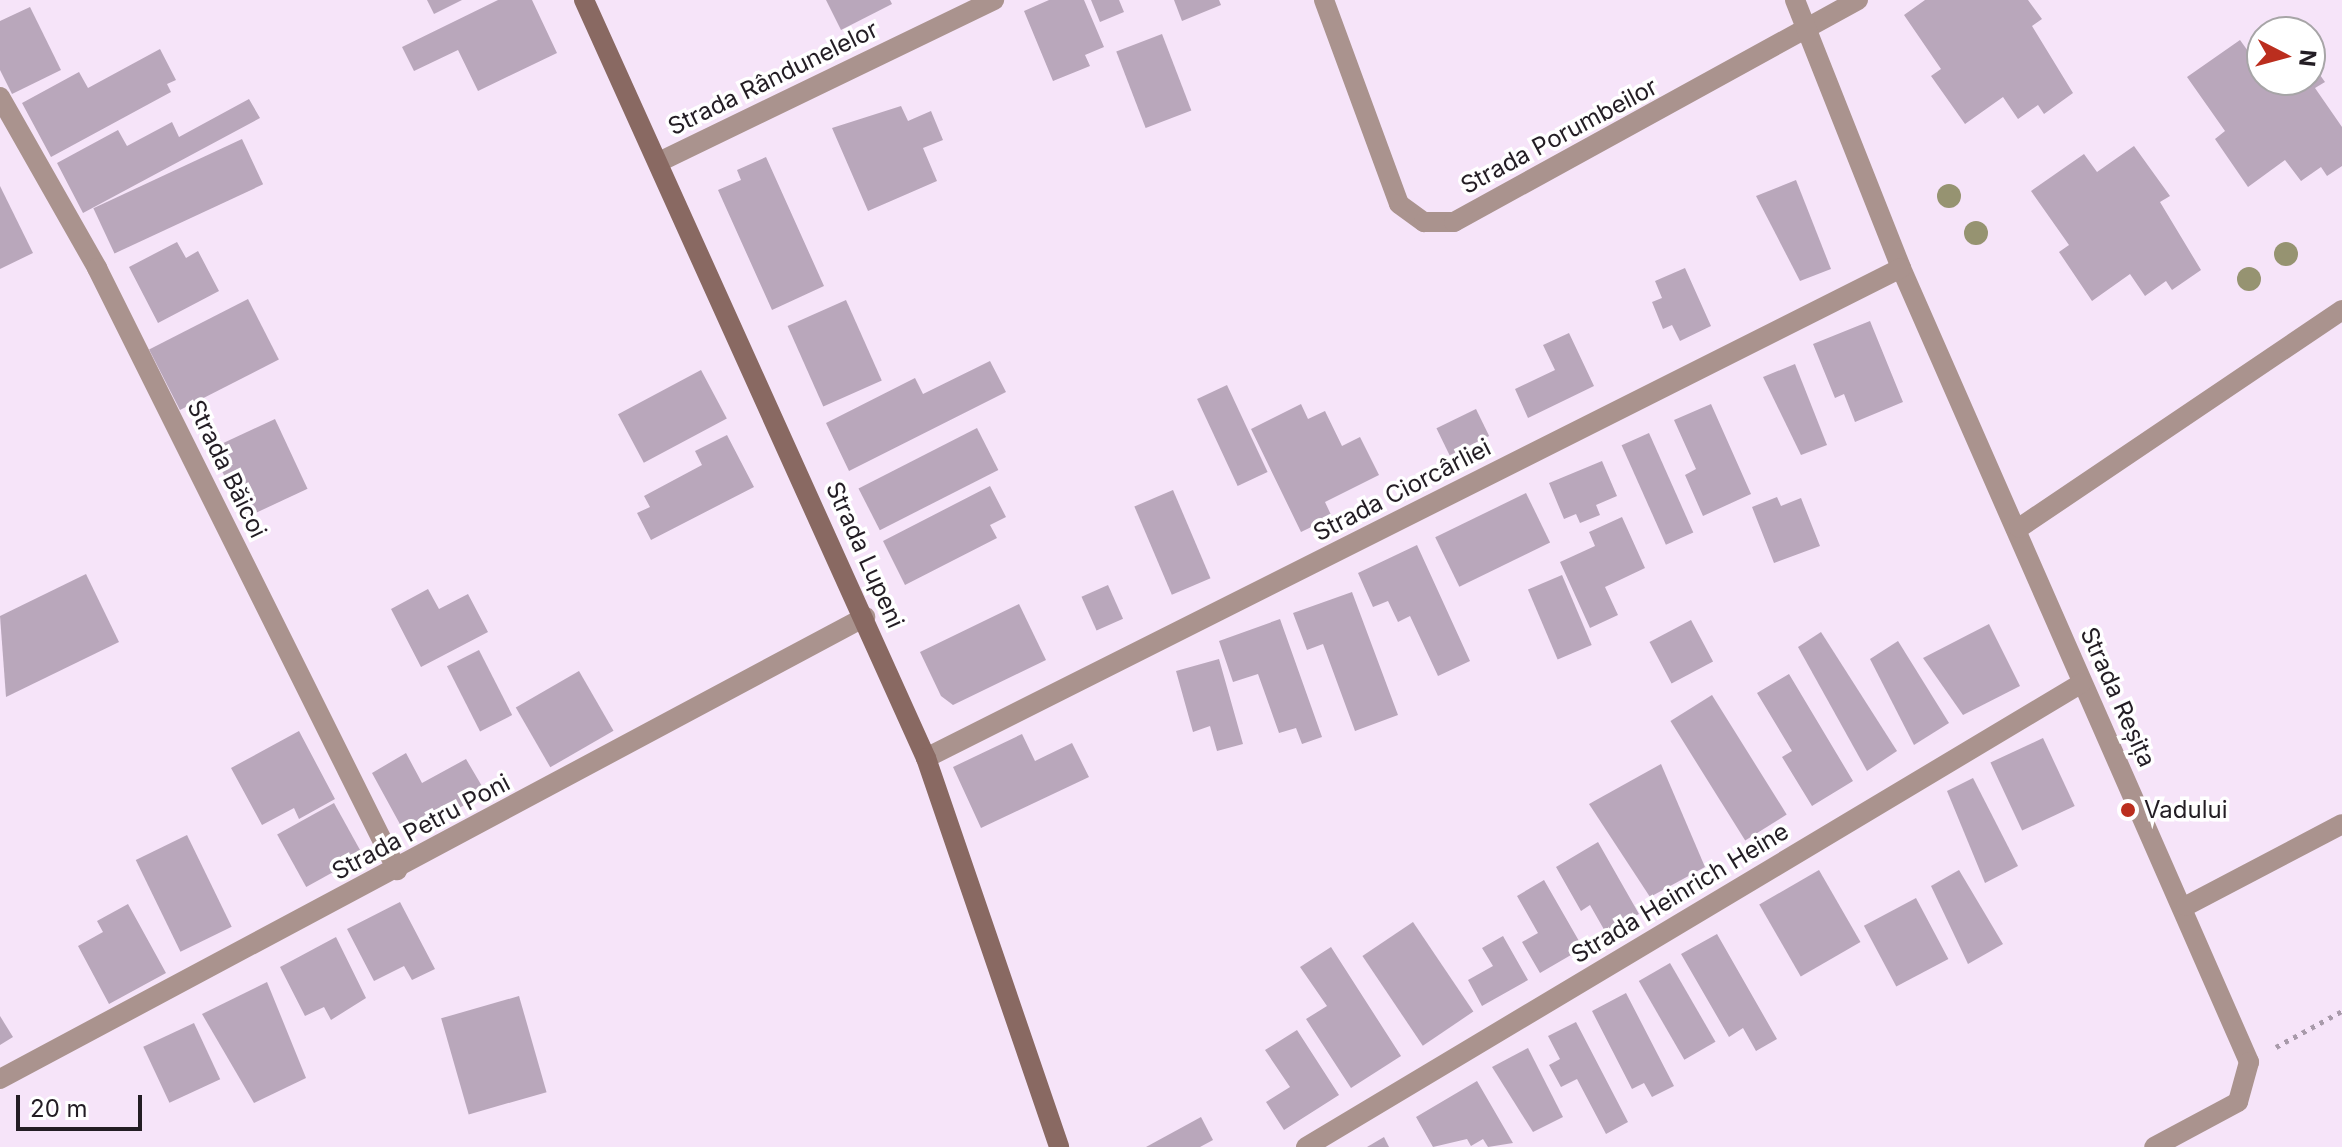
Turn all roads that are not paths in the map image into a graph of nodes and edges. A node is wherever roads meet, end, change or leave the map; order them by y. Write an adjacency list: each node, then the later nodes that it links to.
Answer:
1 (584, 0): 8 (street, Strada Lupeni)
2 (994, 0): 8 (street, Strada Rândunelelor)
3 (1324, 0): 6 (street, Strada Porumbeilor)
4 (1795, 0): 6 (street, Strada Reșița)
5 (1858, 0): 6 (street)
6 (1808, 33): 9 (street, Strada Reșița)
7 (0, 97): 16 (street, Strada Băicoi)
8 (661, 161): 12 (street, Strada Lupeni)
9 (1901, 268): 11 (street, Strada Reșița); 14 (street, Strada Ciorcârliei)
10 (2342, 310): 11 (street)
11 (2019, 528): 13 (street, Strada Reșița)
12 (865, 617): 14 (street, Strada Lupeni); 16 (street, Strada Petru Poni)
13 (2082, 683): 17 (street, Strada Reșița); 20 (street, Strada Heinrich Heine)
14 (926, 758): 19 (street, Strada Lupeni)
15 (2342, 824): 17 (street)
16 (397, 870): 18 (street, Strada Petru Poni)
17 (2186, 906): 21 (street, Strada Reșița)
18 (0, 1079)
19 (1059, 1147)
20 (1306, 1147)
21 (2154, 1147)

